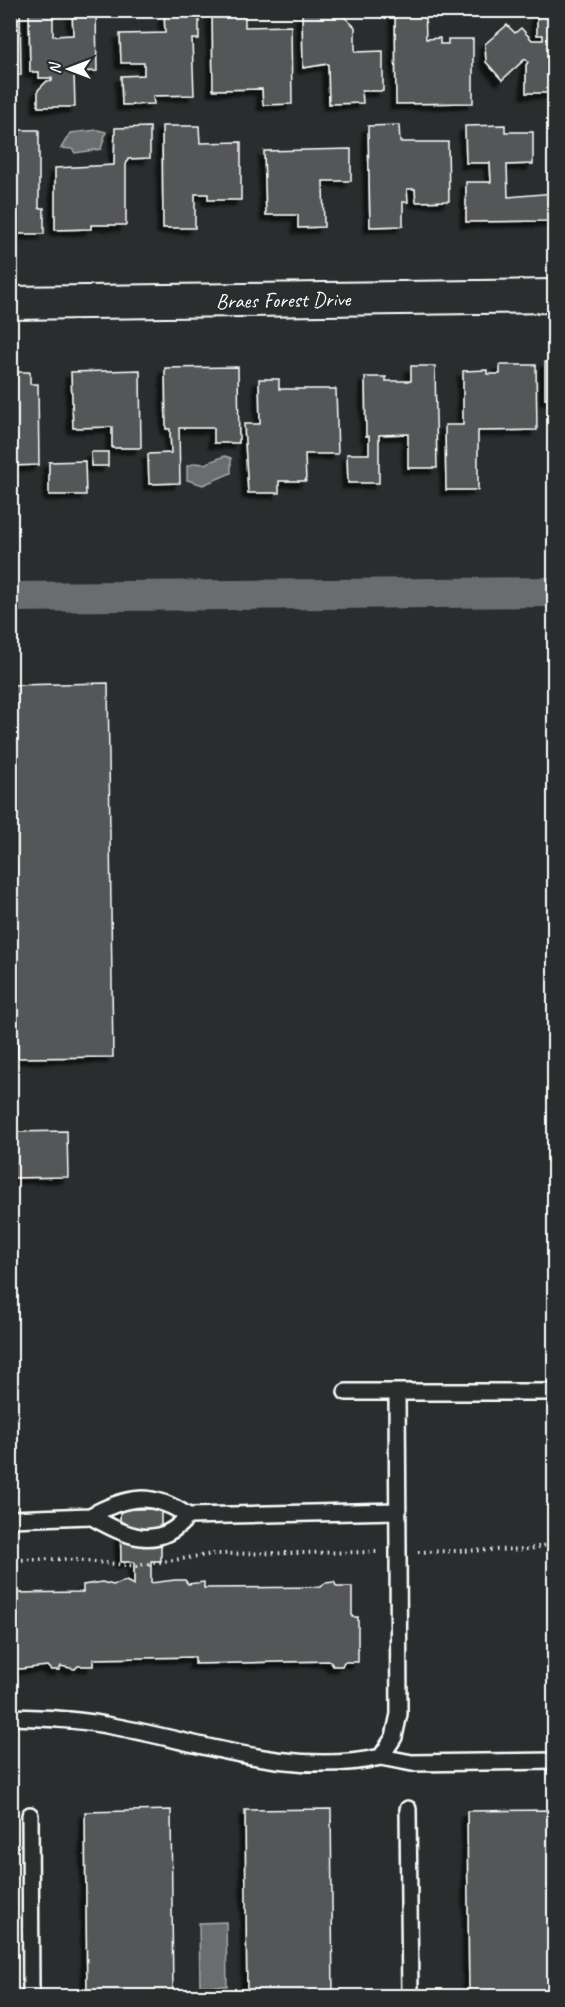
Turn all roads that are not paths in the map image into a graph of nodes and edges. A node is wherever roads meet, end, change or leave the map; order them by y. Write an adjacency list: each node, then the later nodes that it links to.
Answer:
1 (555, 296): 2 (street, Braes Forest Drive)
2 (10, 303)
3 (346, 1392): 4 (lane)
4 (397, 1392): 5 (lane); 6 (lane)
5 (555, 1392)
6 (397, 1511): 8 (lane); 11 (lane)
7 (90, 1516): 8 (lane); 8 (lane); 9 (lane)
8 (188, 1516)
9 (10, 1519)
10 (10, 1717): 11 (lane)
11 (381, 1757): 12 (lane)
12 (555, 1761)
13 (408, 1809): 16 (lane)
14 (30, 1815): 15 (lane)
15 (31, 1996)
16 (410, 1996)

